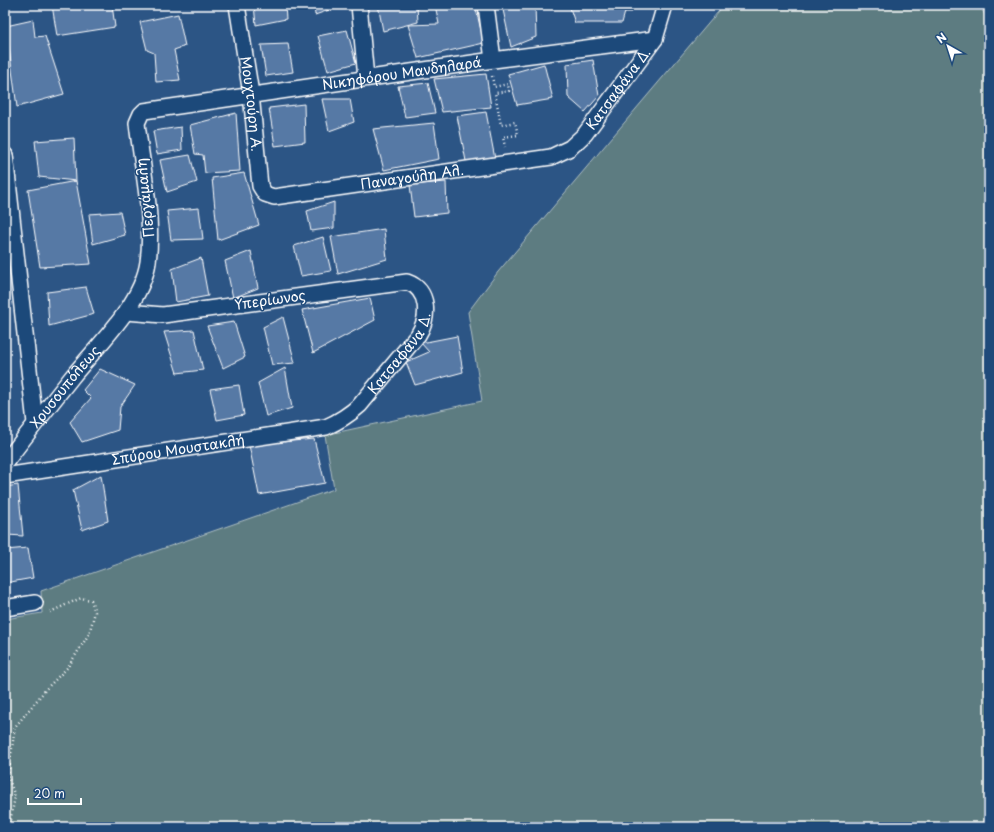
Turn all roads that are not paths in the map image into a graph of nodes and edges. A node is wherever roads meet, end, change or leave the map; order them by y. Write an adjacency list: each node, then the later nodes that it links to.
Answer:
1 (237, 5): 8 (street, Μουχτούρη Α.)
2 (359, 5): 7 (street)
3 (486, 5): 6 (street)
4 (665, 5): 5 (street, Κατσαφάνα Δ.)
5 (655, 39): 6 (street, Νικηφόρου Μανδηλαρά); 11 (street, Κατσαφάνα Δ.)
6 (497, 59): 7 (street, Νικηφόρου Μανδηλαρά)
7 (366, 78): 8 (street, Νικηφόρου Μανδηλαρά)
8 (251, 94): 9 (street, Νικηφόρου Μανδηλαρά); 12 (street, Μουχτούρη Α.)
9 (149, 109): 14 (street, Περγάμαλη)
10 (5, 155): 16 (street)
11 (551, 157): 12 (street, Παναγούλη Αλ.)
12 (274, 196)
13 (414, 285): 14 (street, Υπερίωνος); 15 (street, Κατσαφάνα Δ.)
14 (126, 312): 16 (street, Χρυσουπόλεως)
15 (349, 415): 18 (street, Σπύρου Μουστακλή)
16 (35, 423): 17 (street, Χρυσουπόλεως)
17 (5, 463)
18 (5, 476)
19 (5, 608): 20 (street)
20 (40, 609)

